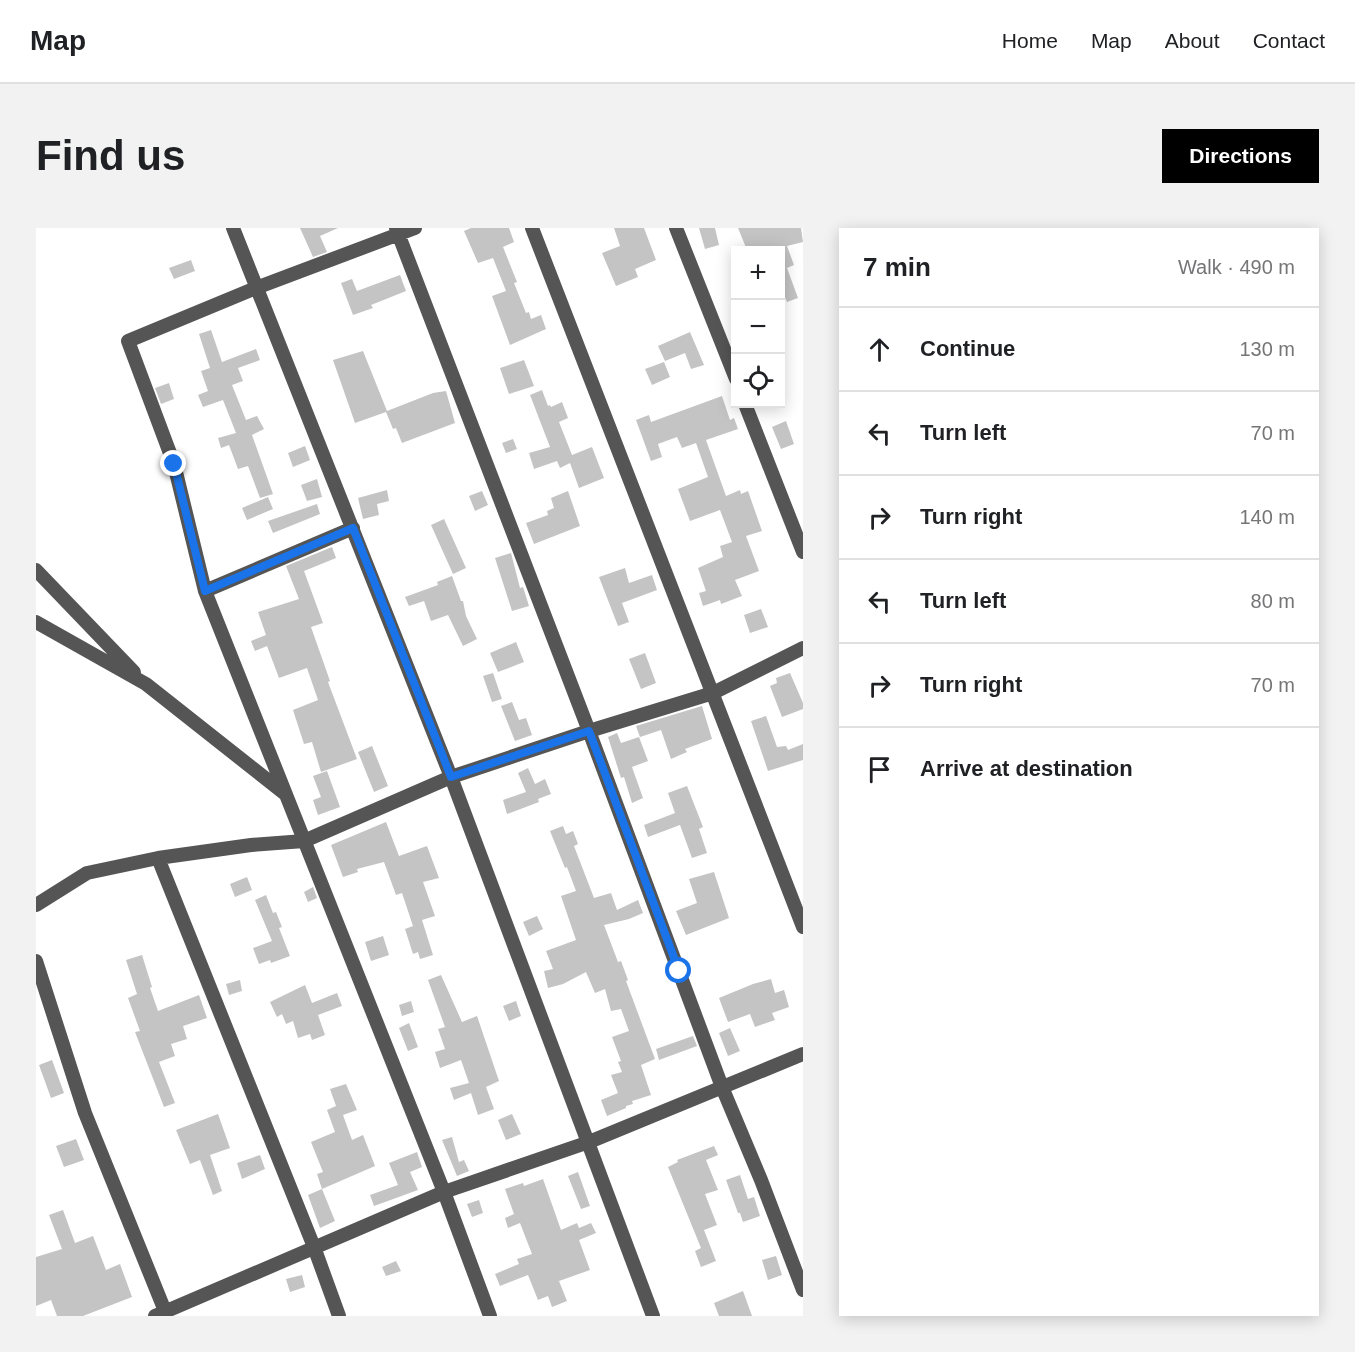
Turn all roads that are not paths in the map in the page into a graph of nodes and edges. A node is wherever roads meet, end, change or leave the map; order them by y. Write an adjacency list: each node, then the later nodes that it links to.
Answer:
1 (233, 228): 6 (street)
2 (416, 228): 5 (street)
3 (532, 228): 16 (street)
4 (676, 228): 7 (street)
5 (397, 231): 6 (street); 17 (street)
6 (256, 288): 9 (street); 12 (street)
7 (731, 369)
8 (747, 408): 10 (street)
9 (353, 528): 12 (street); 18 (street)
10 (803, 552)
11 (36, 570): 15 (street)
12 (205, 591): 19 (street)
13 (36, 622): 15 (street)
14 (803, 648): 16 (street)
15 (146, 684): 19 (street)
16 (712, 693): 17 (street); 23 (street)
17 (589, 731): 18 (street); 26 (street)
18 (451, 777): 20 (street); 27 (street)
19 (285, 794): 20 (street)
20 (304, 841): 21 (street); 28 (street)
21 (158, 858): 22 (street); 29 (street)
22 (36, 905)
23 (803, 927)
24 (36, 961): 31 (street)
25 (803, 1054): 26 (street)
26 (722, 1087): 27 (street); 30 (street)
27 (589, 1142): 28 (street); 34 (street)
28 (444, 1192): 29 (street); 33 (street)
29 (314, 1247): 31 (street); 32 (street)
30 (803, 1290)
31 (163, 1315)
32 (339, 1316)
33 (490, 1316)
34 (652, 1316)

